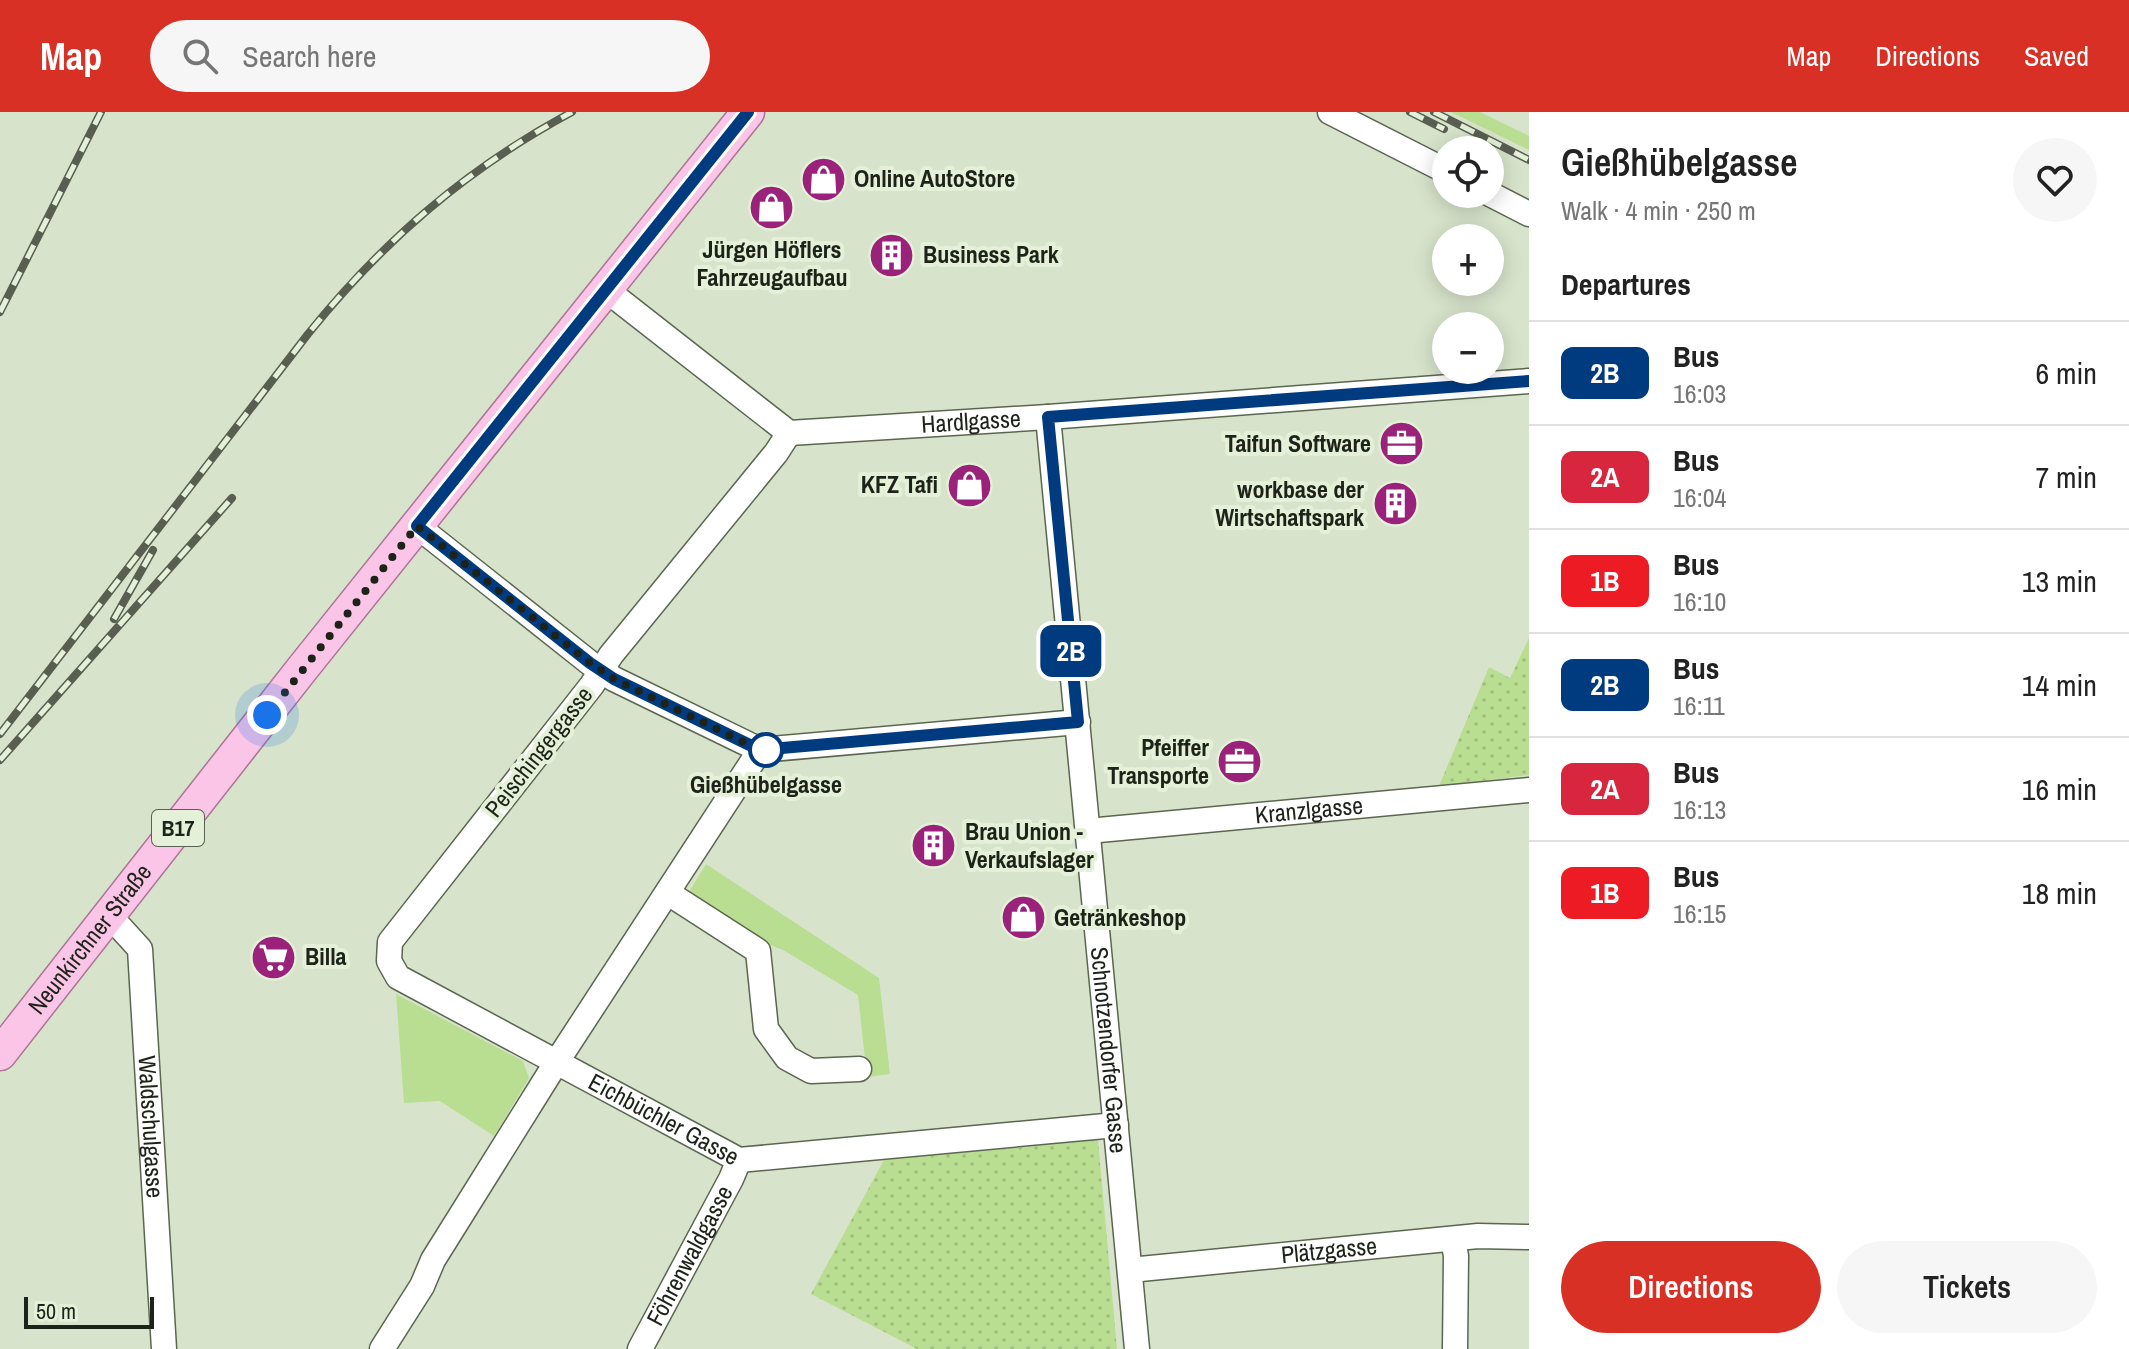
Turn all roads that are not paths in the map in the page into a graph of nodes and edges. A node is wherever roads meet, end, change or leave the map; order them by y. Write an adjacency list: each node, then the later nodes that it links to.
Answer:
1 (748, 112): 6 (main road, Neunkirchner Straße / B17)
2 (1330, 112): 3 (street)
3 (1432, 164)
4 (1504, 201): 5 (street)
5 (1529, 214)
6 (605, 289): 9 (street); 10 (main road, Neunkirchner Straße / B17)
7 (1529, 381): 8 (street, Hardlgasse)
8 (1048, 417): 9 (street, Hardlgasse); 12 (street, Schnotzendorfer Gasse)
9 (789, 433): 11 (street, Peischingergasse)
10 (417, 526): 11 (street); 17 (main road, Neunkirchner Straße / B17)
11 (601, 671): 13 (street); 18 (street, Peischingergasse)
12 (1078, 722): 13 (street); 15 (street, Schnotzendorfer Gasse)
13 (760, 750): 16 (street)
14 (1529, 790): 15 (street, Kranzlgasse)
15 (1088, 831): 22 (street, Schnotzendorfer Gasse)
16 (668, 893): 20 (street); 21 (street)
17 (109, 915): 19 (main road, Neunkirchner Straße / B17); 27 (street, Waldschulgasse)
18 (389, 961): 20 (street, Eichbüchler Gasse)
19 (0, 1054)
20 (556, 1063): 23 (street, Eichbüchler Gasse); 28 (street)
21 (859, 1069)
22 (1116, 1125): 23 (street, Eichbüchler Gasse); 26 (street, Schnotzendorfer Gasse)
23 (739, 1160): 29 (street, Föhrenwaldgasse)
24 (1529, 1237): 25 (street, Plätzgasse)
25 (1453, 1239): 26 (street, Plätzgasse); 31 (street)
26 (1130, 1270): 30 (street, Schnotzendorfer Gasse)
27 (164, 1349)
28 (382, 1349)
29 (640, 1349)
30 (1137, 1349)
31 (1455, 1349)

